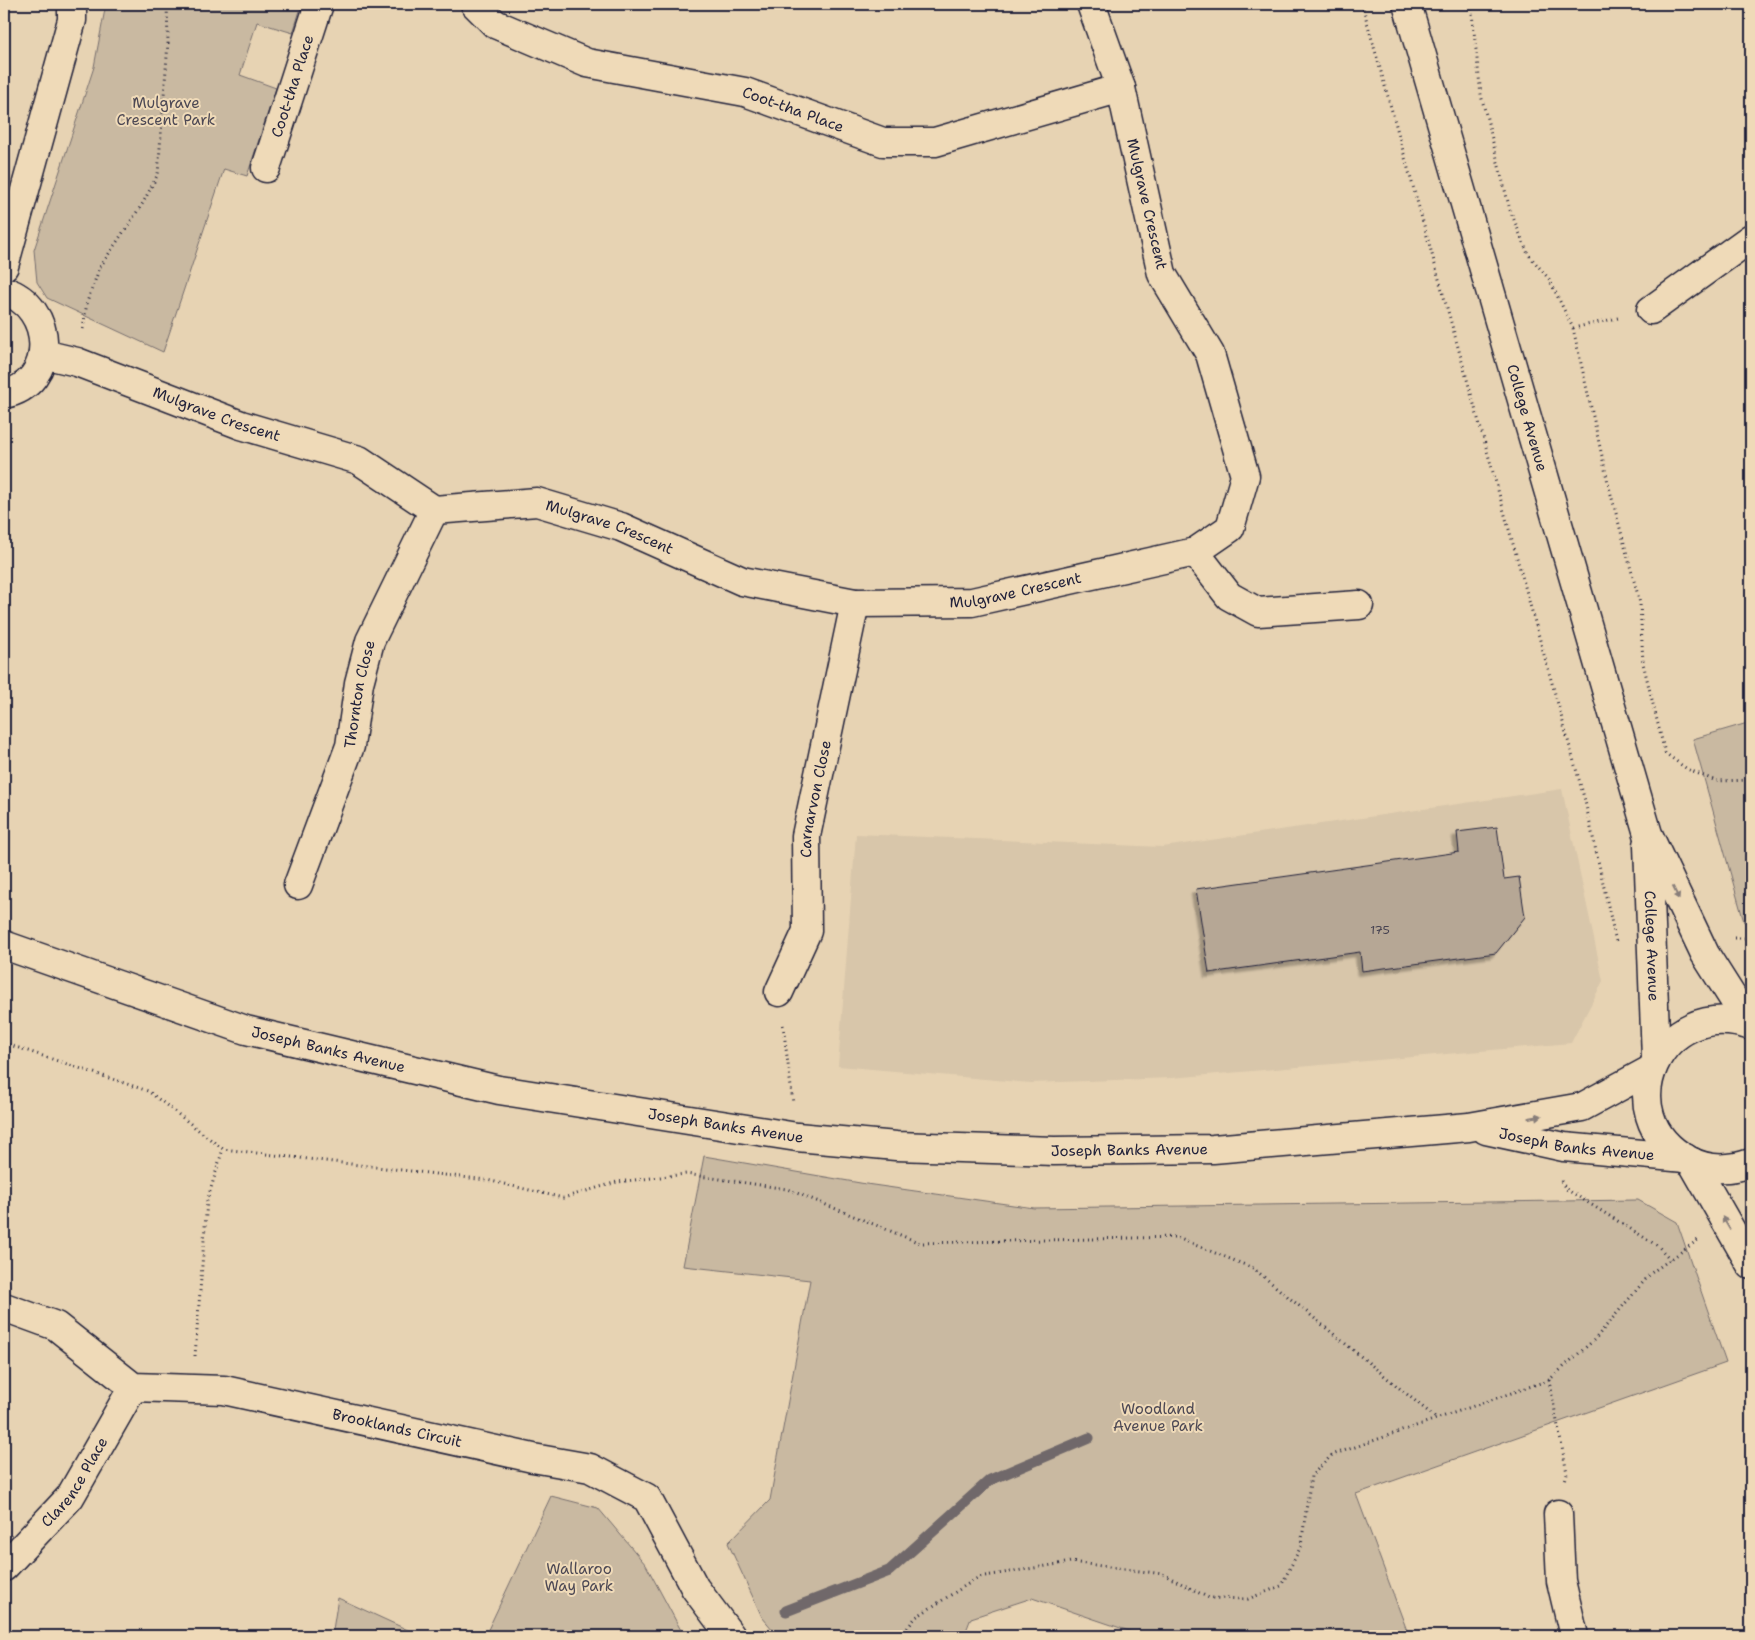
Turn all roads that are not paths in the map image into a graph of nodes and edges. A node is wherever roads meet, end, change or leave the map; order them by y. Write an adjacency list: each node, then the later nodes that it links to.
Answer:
1 (72, 4): 9 (street)
2 (319, 4): 7 (street, Coot-tha Place)
3 (475, 4): 6 (street, Coot-tha Place)
4 (1091, 4): 6 (street, Mulgrave Crescent)
5 (1407, 4): 18 (street, College Avenue)
6 (1121, 88): 15 (street, Mulgrave Crescent)
7 (266, 168)
8 (1751, 238): 11 (street)
9 (4, 266)
10 (4, 291): 12 (street)
11 (1651, 310)
12 (43, 354): 13 (street); 14 (street, Mulgrave Crescent)
13 (4, 394)
14 (434, 510): 16 (street, Mulgrave Crescent); 19 (street, Thornton Close)
15 (1195, 552): 16 (street, Mulgrave Crescent); 17 (street)
16 (855, 603): 21 (street, Carnarvon Close)
17 (1359, 605)
18 (1648, 834): 22 (street, College Avenue, one-way to 22); 23 (street, College Avenue)
19 (298, 885)
20 (4, 945): 24 (street, Joseph Banks Avenue)
21 (779, 992)
22 (1751, 1025): 23 (street)
23 (1654, 1064): 24 (street, Joseph Banks Avenue, one-way to 23); 25 (street)
24 (1469, 1127): 25 (street, Joseph Banks Avenue)
25 (1689, 1160): 26 (street, Joseph Banks Avenue); 27 (street, one-way to 25)
26 (1751, 1163)
27 (1751, 1265)
28 (4, 1307): 29 (street)
29 (133, 1387): 31 (street, Clarence Place); 32 (street, Brooklands Circuit)
30 (1558, 1514): 33 (street)
31 (4, 1567)
32 (731, 1636)
33 (1574, 1636)

